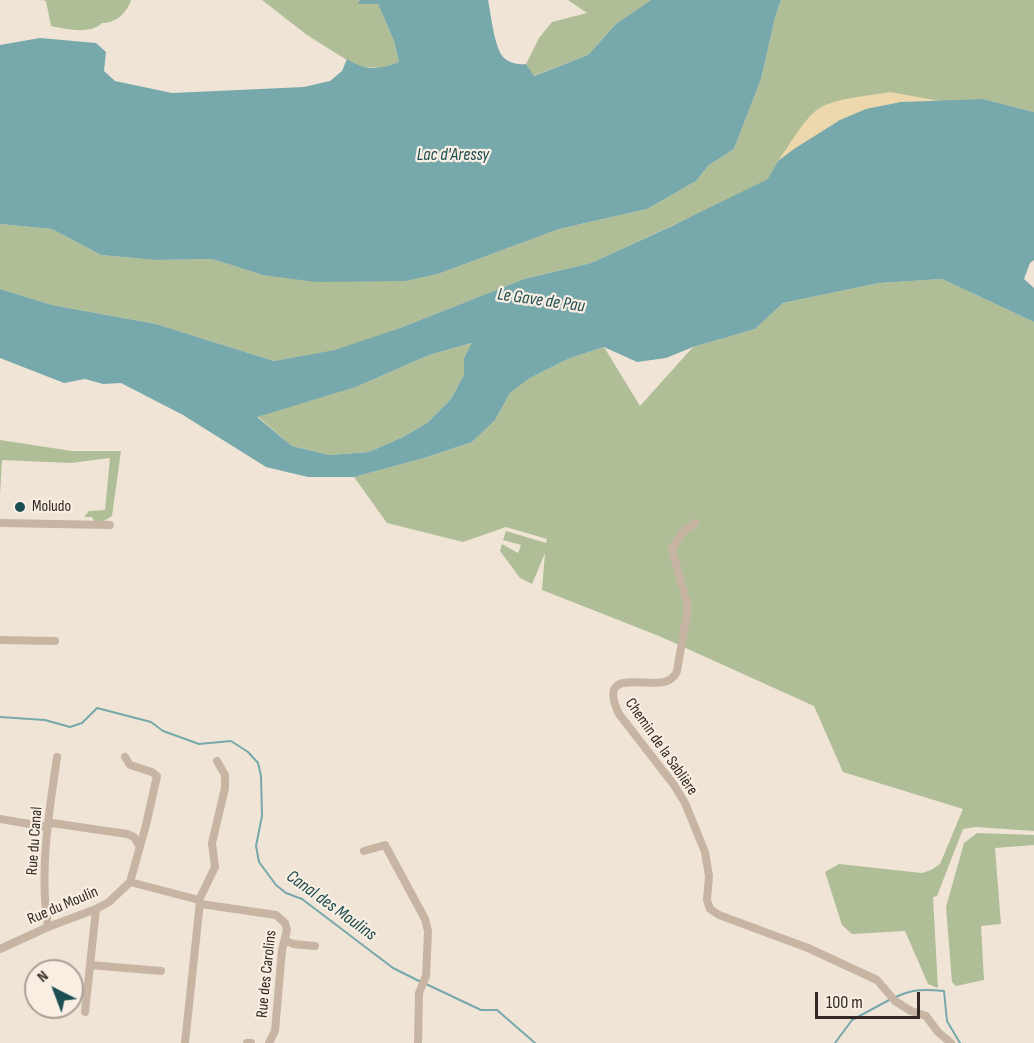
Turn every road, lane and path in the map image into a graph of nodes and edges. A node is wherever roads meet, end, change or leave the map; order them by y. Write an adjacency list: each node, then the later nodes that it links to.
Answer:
1 (0, 523): 3 (street)
2 (695, 523): 28 (street, Chemin de la Sablière)
3 (110, 525)
4 (0, 640): 5 (street)
5 (55, 641)
6 (124, 757): 11 (street)
7 (57, 758): 10 (street, Rue du Canal)
8 (217, 761): 16 (street)
9 (0, 819): 10 (street)
10 (47, 827): 12 (street); 18 (street, Rue du Canal)
11 (146, 827): 12 (street); 13 (street)
12 (131, 835): 13 (street)
13 (140, 847): 15 (street)
14 (364, 851): 27 (street)
15 (130, 882): 16 (street); 17 (street, Rue du Moulin)
16 (200, 902): 19 (street, Rue des Carolins); 25 (street)
17 (96, 909): 18 (street, Rue du Moulin); 22 (street)
18 (48, 927): 21 (street, Rue du Moulin)
19 (285, 940): 20 (street); 26 (street, Rue des Carolins)
20 (315, 946)
21 (0, 949)
22 (90, 965): 23 (street); 24 (street)
23 (161, 971)
24 (85, 1012)
25 (185, 1043)
26 (269, 1043)
27 (418, 1043)
28 (951, 1043)

